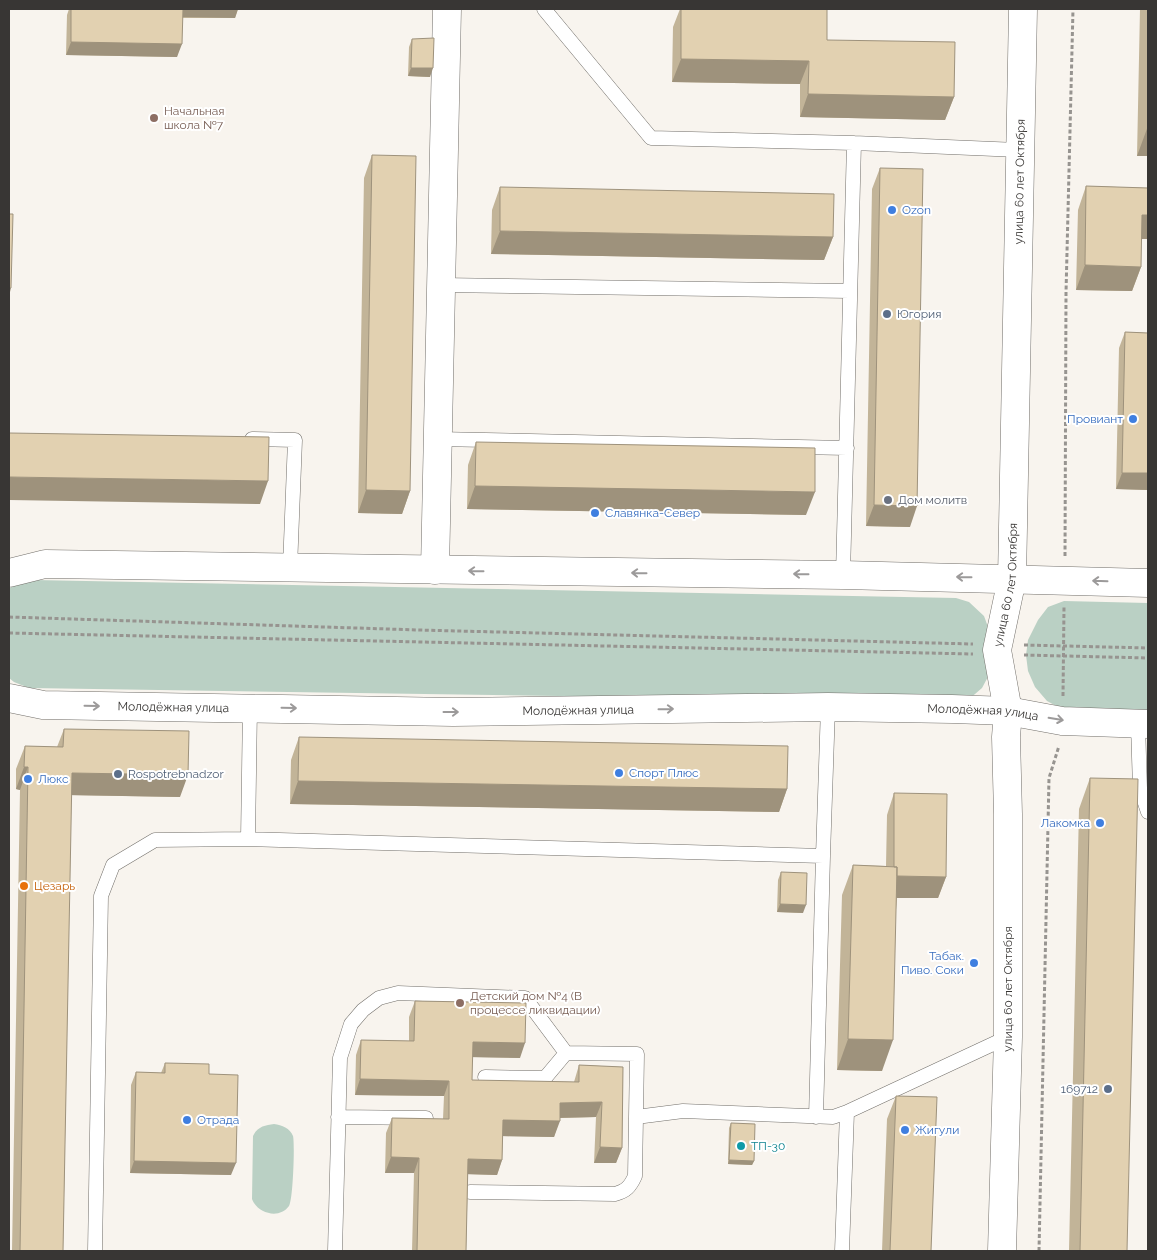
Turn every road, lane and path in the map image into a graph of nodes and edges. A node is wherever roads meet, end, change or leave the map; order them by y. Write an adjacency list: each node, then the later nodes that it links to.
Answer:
1 (447, 9): 7 (main road)
2 (544, 9): 5 (lane)
3 (1023, 9): 6 (main road, улица 60 лет Октября)
4 (1072, 9): 19 (path)
5 (854, 143): 6 (lane); 8 (lane)
6 (1020, 150): 18 (main road, улица 60 лет Октября)
7 (442, 285): 8 (lane); 10 (main road)
8 (850, 291): 11 (lane)
9 (236, 439): 14 (lane)
10 (437, 439): 11 (lane); 15 (main road)
11 (847, 448): 17 (lane)
12 (9, 563): 13 (lane)
13 (45, 564): 14 (main road); 16 (main road)
14 (290, 568): 15 (main road)
15 (435, 570): 17 (main road, one-way to 15)
16 (9, 573)
17 (843, 575): 18 (main road, one-way to 17)
18 (1012, 579): 19 (main road); 23 (main road, улица 60 лет Октября)
19 (1065, 580): 20 (main road, one-way to 19); 25 (path)
20 (1148, 583)
21 (9, 617): 23 (path)
22 (9, 633): 23 (path)
23 (997, 646): 24 (path); 25 (path); 30 (main road, улица 60 лет Октября)
24 (1148, 648)
25 (1064, 656): 26 (path); 31 (path)
26 (1148, 658)
27 (9, 698): 28 (main road, Молодёжная улица, one-way to 28)
28 (250, 707): 29 (main road, Молодёжная улица, one-way to 29); 34 (lane)
29 (828, 707): 30 (main road, Молодёжная улица); 35 (lane)
30 (1008, 711): 31 (main road, Молодёжная улица, one-way to 31); 36 (main road, улица 60 лет Октября)
31 (1062, 721): 32 (main road, Молодёжная улица); 49 (path)
32 (1143, 724): 33 (lane)
33 (1148, 812)
34 (248, 839): 35 (lane); 45 (lane)
35 (823, 856): 42 (lane)
36 (1008, 1038): 39 (lane); 48 (main road, улица 60 лет Октября)
37 (566, 1053): 38 (lane); 40 (lane); 41 (lane)
38 (485, 1077)
39 (847, 1112): 42 (lane); 47 (lane)
40 (338, 1117): 43 (lane); 46 (lane)
41 (636, 1117): 42 (lane); 44 (lane)
42 (816, 1117)
43 (426, 1118)
44 (470, 1192)
45 (95, 1251)
46 (335, 1251)
47 (842, 1251)
48 (1002, 1251)
49 (1039, 1251)

